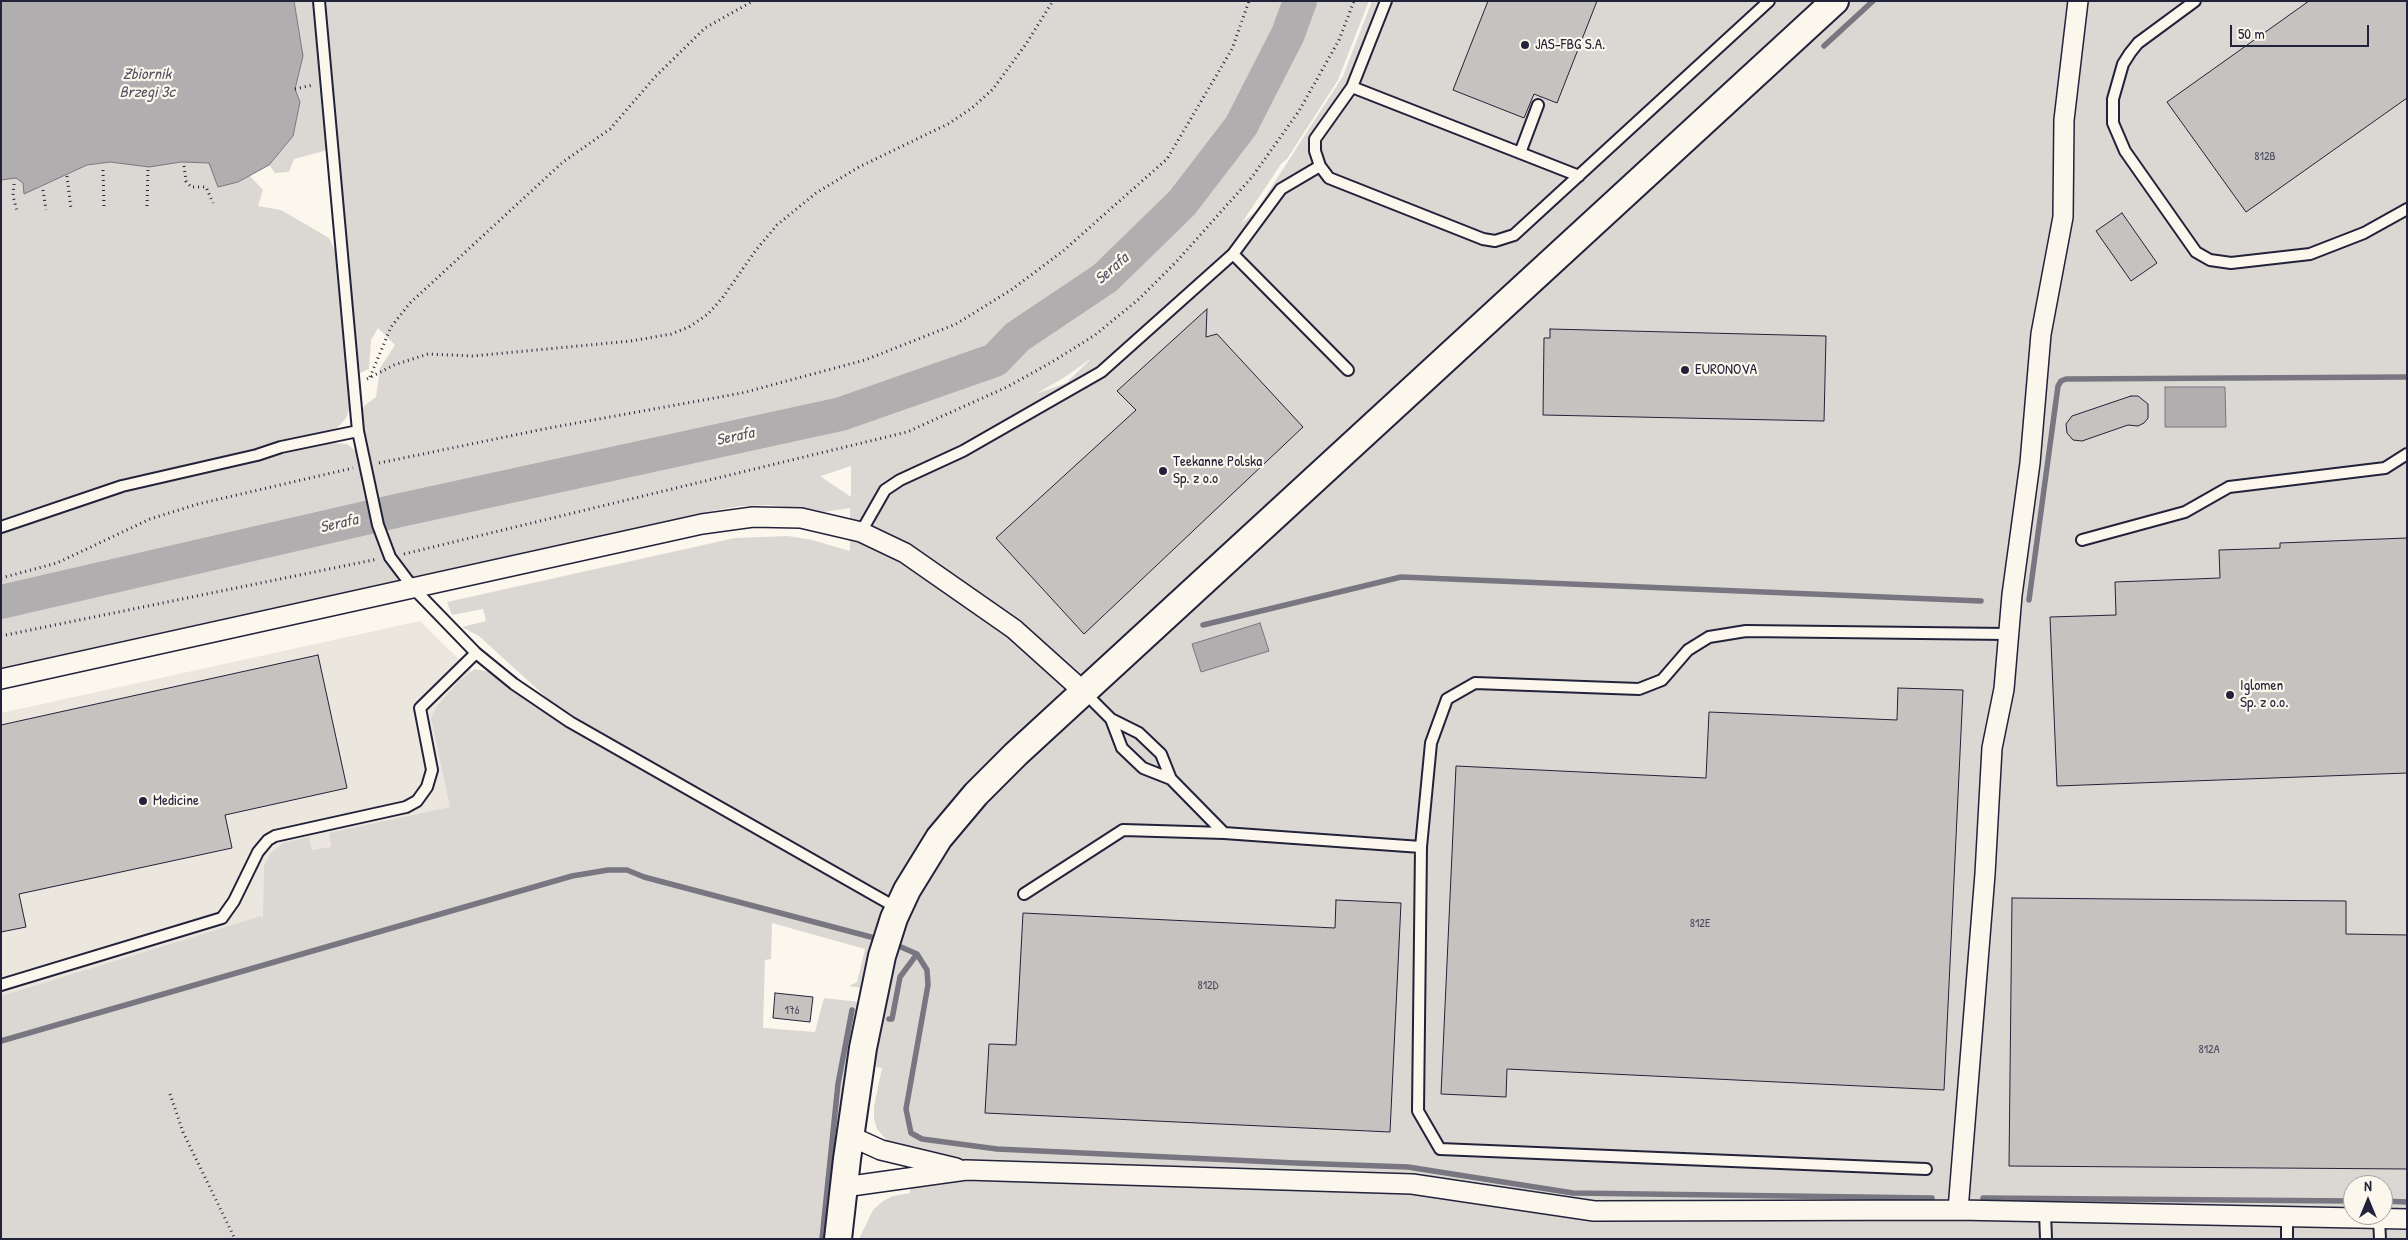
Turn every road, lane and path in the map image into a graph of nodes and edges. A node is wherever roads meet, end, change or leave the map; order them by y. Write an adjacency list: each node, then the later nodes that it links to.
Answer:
1 (319, 1): 11 (lane)
2 (753, 1): 33 (path)
3 (1053, 1): 33 (path)
4 (1250, 1): 37 (path)
5 (1354, 1): 41 (path)
6 (1386, 1): 12 (lane)
7 (1769, 1): 21 (lane)
8 (1835, 1): 48 (street)
9 (2078, 1): 44 (street)
10 (2195, 1): 28 (lane)
11 (326, 84): 13 (path); 34 (lane)
12 (1352, 87): 15 (lane); 17 (lane)
13 (295, 89)
14 (1538, 105): 15 (lane)
15 (1520, 153): 21 (lane)
16 (184, 166): 24 (path)
17 (1320, 166): 21 (lane); 31 (lane)
18 (148, 169): 25 (path)
19 (103, 170): 26 (path)
20 (68, 176): 27 (path)
21 (1579, 176)
22 (14, 184): 30 (path)
23 (43, 190): 29 (path)
24 (213, 203)
25 (147, 206)
26 (104, 208)
27 (71, 209)
28 (2407, 209)
29 (46, 210)
30 (17, 211)
31 (1234, 254): 32 (lane); 39 (lane)
32 (1348, 370)
33 (370, 377): 34 (path)
34 (354, 386): 35 (lane)
35 (358, 431): 37 (lane); 38 (lane)
36 (2407, 454): 40 (lane)
37 (365, 466): 41 (lane); 42 (path)
38 (1, 527)
39 (861, 532): 43 (street); 48 (street)
40 (2082, 540)
41 (390, 557): 43 (lane); 45 (path)
42 (1, 578)
43 (414, 589): 46 (lane); 47 (street)
44 (2008, 634): 52 (lane); 61 (street)
45 (1, 636)
46 (476, 653): 54 (lane); 55 (lane)
47 (1, 679)
48 (1084, 692): 49 (lane); 54 (street)
49 (1111, 719): 50 (lane); 50 (lane)
50 (1171, 780): 51 (lane)
51 (1224, 833): 52 (lane); 53 (lane)
52 (1421, 847): 58 (lane)
53 (1024, 894)
54 (898, 909): 57 (street)
55 (1, 985)
56 (170, 1094): 68 (path)
57 (850, 1136): 59 (street); 60 (street)
58 (1926, 1169)
59 (966, 1170): 60 (street); 61 (street)
60 (844, 1187): 69 (street)
61 (1958, 1210): 62 (street)
62 (2045, 1212): 63 (street); 70 (lane)
63 (2287, 1217): 64 (street); 71 (lane)
64 (2343, 1218)
65 (2393, 1220): 66 (street)
66 (2407, 1220)
67 (2379, 1225): 72 (lane)
68 (235, 1239)
69 (838, 1239)
70 (2046, 1239)
71 (2288, 1239)
72 (2380, 1239)

